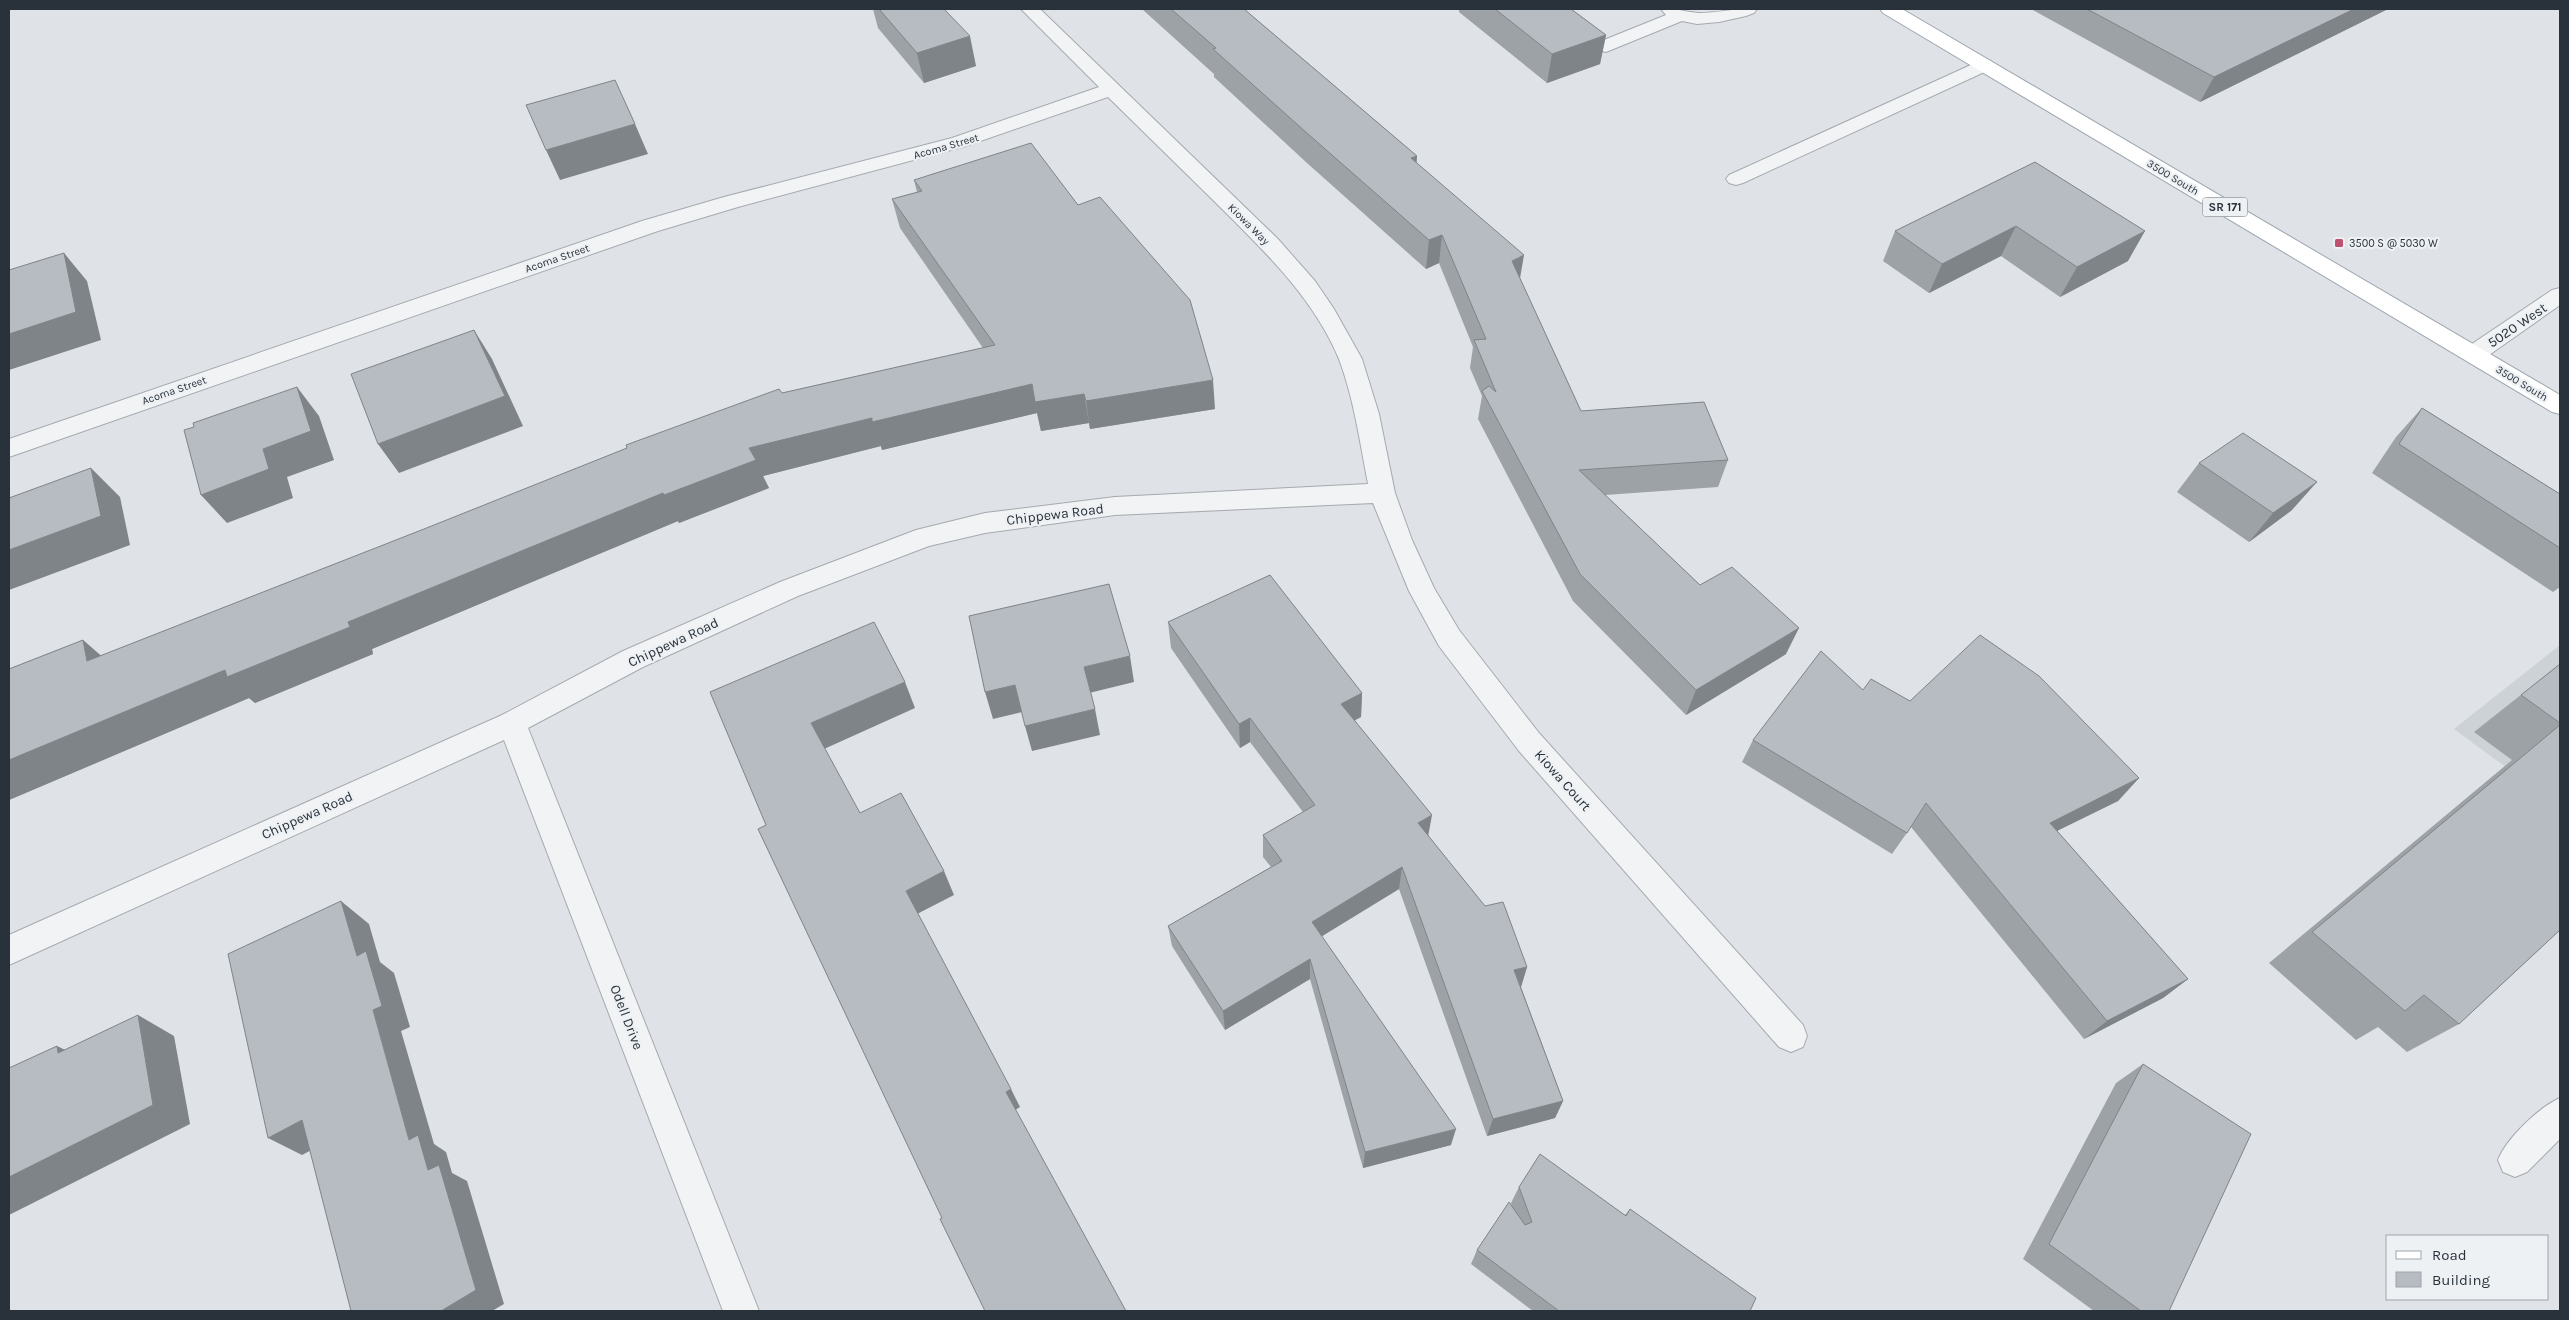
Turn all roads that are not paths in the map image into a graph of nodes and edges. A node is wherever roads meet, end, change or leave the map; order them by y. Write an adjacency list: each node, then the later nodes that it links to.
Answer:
1 (1030, 9): 7 (street, Kiowa Way)
2 (1748, 9): 4 (street)
3 (1889, 9): 6 (main road, 3500 South / SR 171)
4 (1676, 12): 5 (street)
5 (1606, 46)
6 (1984, 65): 8 (street); 10 (main road, 3500 South / SR 171)
7 (1112, 89): 12 (street, Acoma Street); 13 (street, Kiowa Way)
8 (1736, 179)
9 (2560, 295): 10 (street, 5020 West)
10 (2474, 354): 11 (main road, 3500 South / SR 171)
11 (2560, 406)
12 (9, 448)
13 (1382, 493): 14 (street, Chippewa Road); 16 (street, Kiowa Court)
14 (512, 724): 15 (street, Chippewa Road); 19 (street, Odell Drive)
15 (9, 950)
16 (1791, 1036)
17 (2560, 1114): 18 (street)
18 (2515, 1160)
19 (741, 1311)

